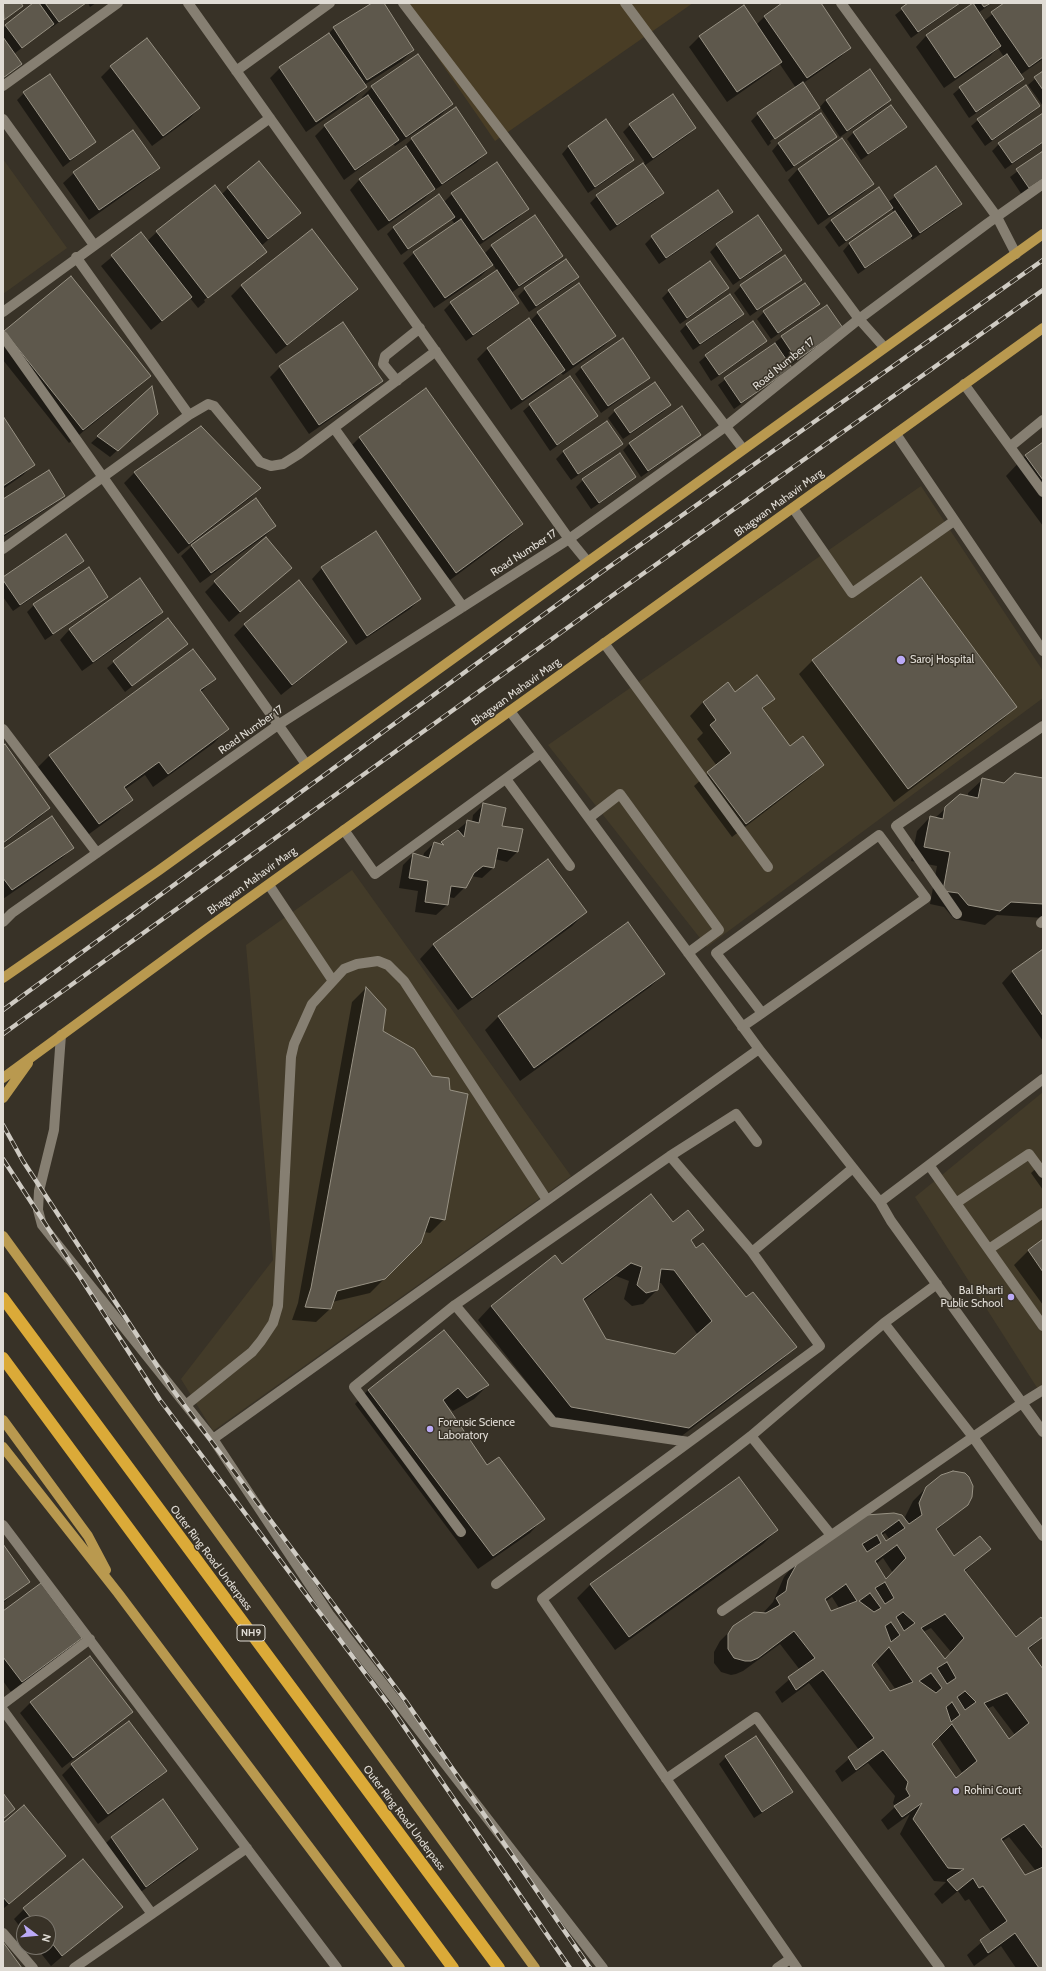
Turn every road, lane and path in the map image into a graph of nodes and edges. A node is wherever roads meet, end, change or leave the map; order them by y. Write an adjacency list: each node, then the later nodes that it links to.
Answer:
1 (118, 3): 8 (street)
2 (188, 3): 7 (street)
3 (330, 3): 7 (street)
4 (404, 3): 28 (street)
5 (625, 3): 18 (street)
6 (841, 3): 12 (street)
7 (236, 71): 9 (street)
8 (3, 86)
9 (270, 118): 14 (street); 19 (street)
10 (3, 119): 14 (street)
11 (1043, 184): 12 (street, Road Number 17)
12 (997, 217): 15 (street); 18 (street, Road Number 17)
13 (1043, 234): 15 (main road)
14 (94, 245): 16 (street)
15 (1016, 254): 22 (main road)
16 (76, 257): 17 (street); 26 (street)
17 (3, 312)
18 (859, 319): 22 (street); 28 (street, Road Number 17)
19 (420, 328): 23 (street); 24 (street)
20 (1043, 328): 25 (main road, Bhagwan Mahavir Marg)
21 (3, 336): 33 (street)
22 (884, 347): 32 (main road)
23 (436, 351): 24 (street); 37 (street)
24 (396, 381): 29 (street)
25 (964, 384): 30 (main road, Bhagwan Mahavir Marg); 31 (street)
26 (189, 415): 29 (street); 33 (street)
27 (1043, 420): 31 (street)
28 (725, 427): 32 (street); 37 (street, Road Number 17)
29 (334, 428): 40 (street)
30 (896, 434): 35 (main road, Bhagwan Mahavir Marg); 36 (street)
31 (1010, 446): 34 (street)
32 (743, 449): 39 (main road)
33 (103, 478): 38 (street); 44 (street)
34 (1043, 492)
35 (793, 508): 36 (street); 41 (main road, Bhagwan Mahavir Marg)
36 (954, 521): 42 (street)
37 (569, 539): 39 (street); 40 (street, Road Number 17)
38 (3, 549)
39 (587, 561): 48 (main road)
40 (463, 607): 44 (street, Road Number 17)
41 (604, 643): 43 (main road, Bhagwan Mahavir Marg); 54 (street)
42 (1043, 650)
43 (510, 711): 47 (street); 51 (main road, Bhagwan Mahavir Marg)
44 (278, 725): 48 (street); 52 (street, Road Number 17)
45 (1043, 726): 56 (street)
46 (3, 729): 52 (street)
47 (541, 753): 49 (street); 50 (street)
48 (306, 764): 59 (main road)
49 (506, 779): 51 (street); 53 (street)
50 (588, 818): 58 (street); 58 (street)
51 (344, 830): 55 (main road, Bhagwan Mahavir Marg)
52 (97, 853): 57 (street, Road Number 17)
53 (570, 866)
54 (768, 867)
55 (268, 885): 60 (street); 63 (main road, Bhagwan Mahavir Marg)
56 (957, 914)
57 (3, 922)
58 (688, 953): 62 (street)
59 (3, 978)
60 (334, 981): 74 (street); 89 (street)
61 (762, 1013): 61 (street); 62 (street)
62 (742, 1027): 64 (street)
63 (61, 1035): 65 (main road, Bhagwan Mahavir Marg); 89 (street)
64 (759, 1050): 72 (street); 74 (street)
65 (34, 1055): 66 (main road, Bhagwan Mahavir Marg); 68 (main road)
66 (3, 1078)
67 (1043, 1079): 71 (street)
68 (3, 1098)
69 (757, 1142): 70 (street)
70 (670, 1156): 80 (street); 83 (street)
71 (929, 1164): 75 (street); 76 (street)
72 (853, 1168): 75 (street); 80 (street)
73 (1043, 1173): 76 (street)
74 (547, 1200): 94 (street)
75 (880, 1202): 81 (street)
76 (956, 1203): 79 (street)
77 (1043, 1213): 79 (street)
78 (3, 1236): 118 (main road)
79 (989, 1249): 85 (street)
80 (752, 1252): 95 (street)
81 (937, 1284): 84 (street); 88 (street)
82 (3, 1298): 117 (highway, Outer Ring Road Underpass / NH9)
83 (455, 1305): 95 (street); 98 (street)
84 (884, 1323): 92 (street); 93 (street)
85 (1043, 1326)
86 (3, 1358): 116 (highway)
87 (1043, 1390): 88 (street)
88 (1022, 1402): 91 (street); 93 (street)
89 (186, 1405): 94 (street)
90 (3, 1420): 102 (main road)
91 (1043, 1432)
92 (751, 1436): 99 (street); 107 (street)
93 (973, 1436): 99 (street); 100 (street)
94 (213, 1439): 119 (street)
95 (690, 1442): 101 (street)
96 (3, 1447): 102 (main road)
97 (3, 1525): 104 (street)
98 (461, 1532)
99 (831, 1535): 103 (street)
100 (1043, 1536)
101 (496, 1584)
102 (118, 1594): 115 (main road)
103 (722, 1611)
104 (90, 1639): 105 (street); 108 (street)
105 (3, 1704)
106 (3, 1710): 109 (street)
107 (666, 1779): 111 (street); 122 (street)
108 (247, 1848): 109 (street); 114 (street)
109 (152, 1914): 113 (street)
110 (3, 1933): 112 (street)
111 (790, 1959): 120 (street); 121 (street)
112 (33, 1968)
113 (74, 1968)
114 (337, 1968)
115 (400, 1968)
116 (453, 1968)
117 (499, 1968)
118 (535, 1968)
119 (603, 1968)
120 (777, 1968)
121 (797, 1968)
122 (940, 1968)

